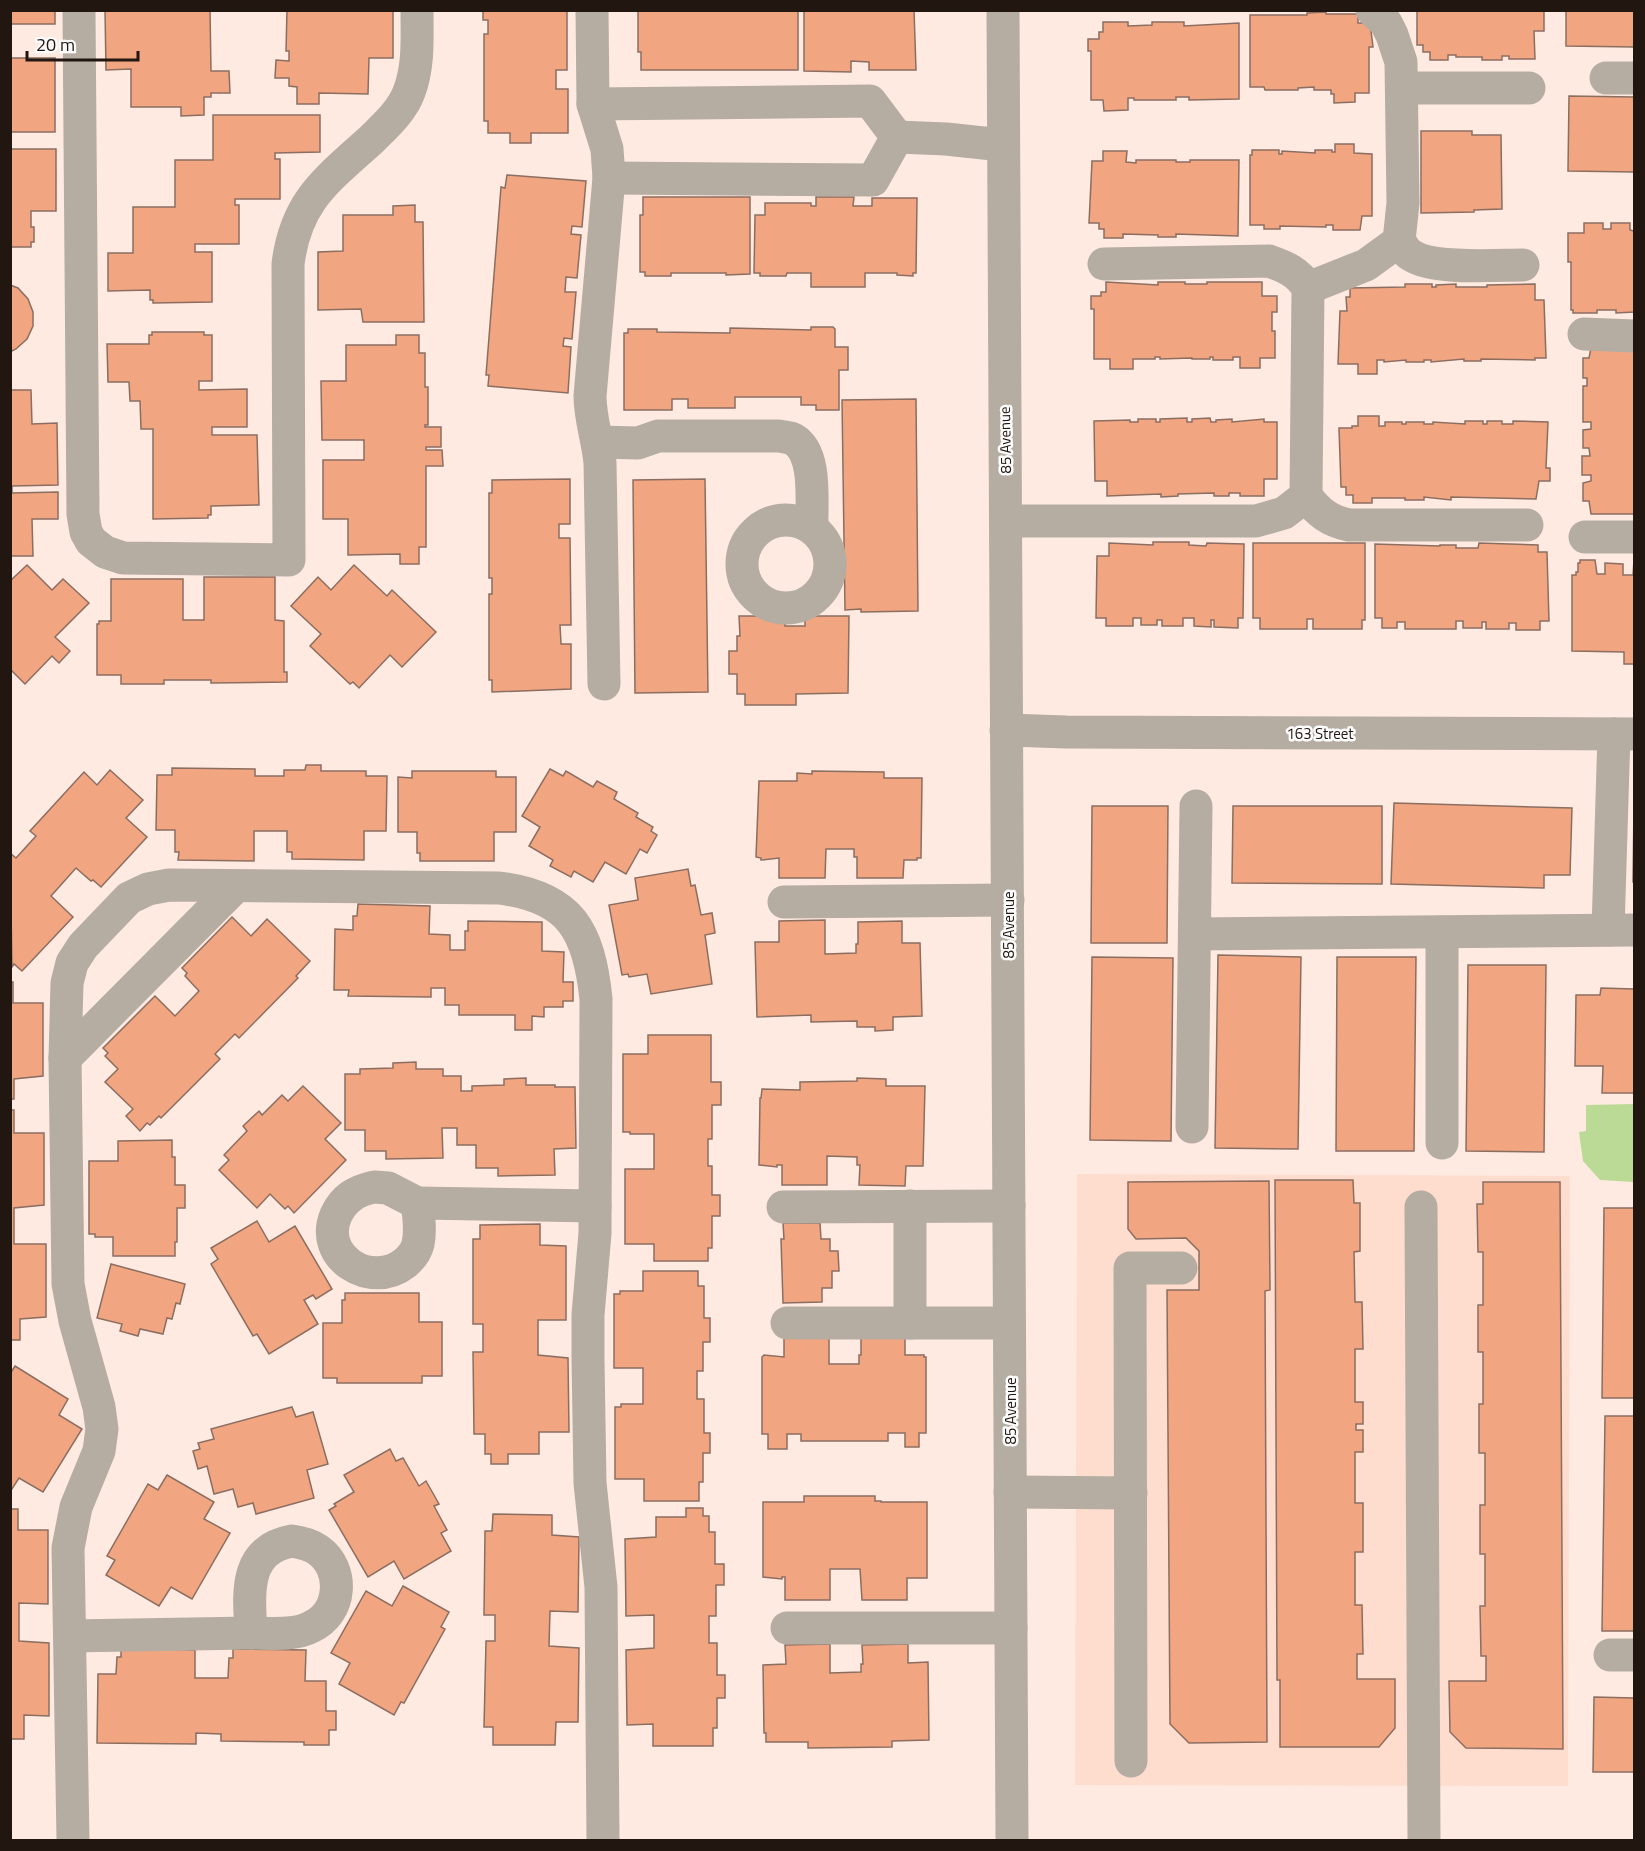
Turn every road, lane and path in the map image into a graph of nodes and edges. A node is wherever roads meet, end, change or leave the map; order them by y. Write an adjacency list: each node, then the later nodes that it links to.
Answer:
1 (79, 10): 2 (street)
2 (417, 10)
3 (592, 10): 8 (street)
4 (1003, 10): 10 (street, 85 Avenue)
5 (1372, 10): 6 (street)
6 (1403, 88): 7 (street); 12 (street)
7 (1529, 88)
8 (593, 104): 9 (street); 11 (street)
9 (897, 137): 10 (street); 11 (street)
10 (1002, 145): 20 (street, 85 Avenue)
11 (609, 178): 18 (street)
12 (1399, 241): 14 (street); 15 (street)
13 (1104, 264): 15 (street)
14 (1523, 265)
15 (1308, 288): 19 (street)
16 (1584, 334): 17 (street)
17 (1635, 336)
18 (598, 442): 22 (street); 25 (street)
19 (1306, 496): 20 (street); 21 (street)
20 (1006, 521): 26 (street, 85 Avenue)
21 (1527, 525)
22 (812, 528)
23 (1585, 537): 24 (street)
24 (1635, 537)
25 (604, 684)
26 (1006, 730): 27 (street, 163 Street); 30 (street, 85 Avenue)
27 (1624, 734): 32 (street)
28 (1196, 806): 34 (street)
29 (235, 887): 35 (street); 35 (street); 39 (street)
30 (1008, 900): 31 (street); 41 (street, 85 Avenue)
31 (784, 902)
32 (1621, 930): 33 (street)
33 (1442, 932): 34 (street); 37 (street)
34 (1195, 934): 36 (street)
35 (65, 1058): 53 (street)
36 (1192, 1127)
37 (1442, 1143)
38 (417, 1203): 39 (street)
39 (595, 1206): 56 (street)
40 (910, 1206): 41 (street); 42 (street); 46 (street)
41 (1009, 1206): 47 (street, 85 Avenue)
42 (783, 1207)
43 (1421, 1207): 58 (street)
44 (1181, 1268): 49 (street)
45 (787, 1323): 46 (street)
46 (910, 1323): 47 (street)
47 (1010, 1323): 48 (street, 85 Avenue)
48 (1010, 1492): 49 (street); 51 (street, 85 Avenue)
49 (1131, 1493): 54 (street)
50 (787, 1628): 51 (street)
51 (1011, 1628): 57 (street, 85 Avenue)
52 (251, 1633): 53 (street)
53 (70, 1636): 55 (street)
54 (1131, 1761)
55 (73, 1840)
56 (603, 1840)
57 (1012, 1840)
58 (1424, 1840)

